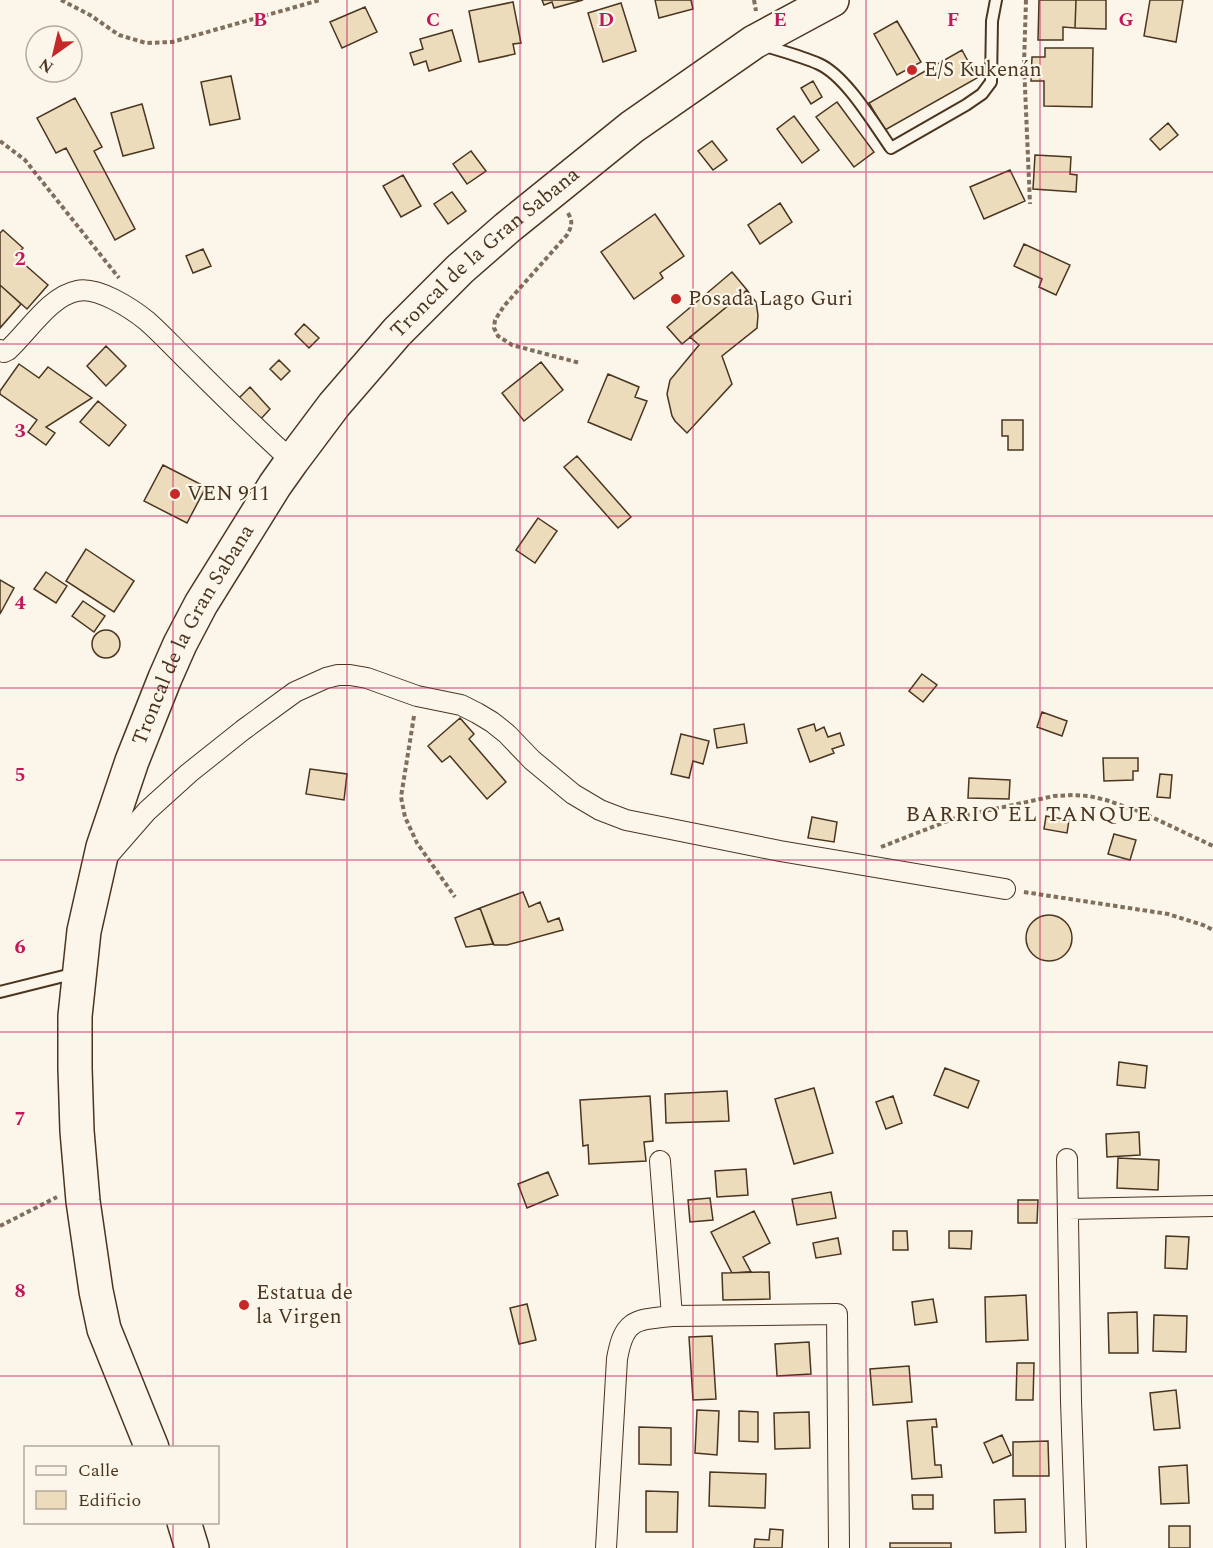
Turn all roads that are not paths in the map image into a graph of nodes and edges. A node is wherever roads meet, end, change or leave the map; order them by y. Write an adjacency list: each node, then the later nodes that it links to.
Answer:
1 (832, 0): 3 (highway, Troncal de la Gran Sabana)
2 (996, 0): 3 (lane)
3 (754, 42): 5 (highway, Troncal de la Gran Sabana)
4 (0, 351): 5 (street)
5 (292, 461): 6 (highway, Troncal de la Gran Sabana)
6 (98, 867): 7 (street); 8 (highway, Troncal de la Gran Sabana)
7 (1005, 889)
8 (79, 972): 9 (lane); 15 (highway, Troncal de la Gran Sabana)
9 (0, 992)
10 (1067, 1160): 13 (street)
11 (660, 1161): 14 (street)
12 (1213, 1206): 13 (street)
13 (1068, 1209): 20 (street)
14 (672, 1316): 18 (street); 19 (street)
15 (151, 1446)
16 (185, 1524): 17 (highway)
17 (192, 1548)
18 (606, 1548)
19 (839, 1548)
20 (1076, 1548)

